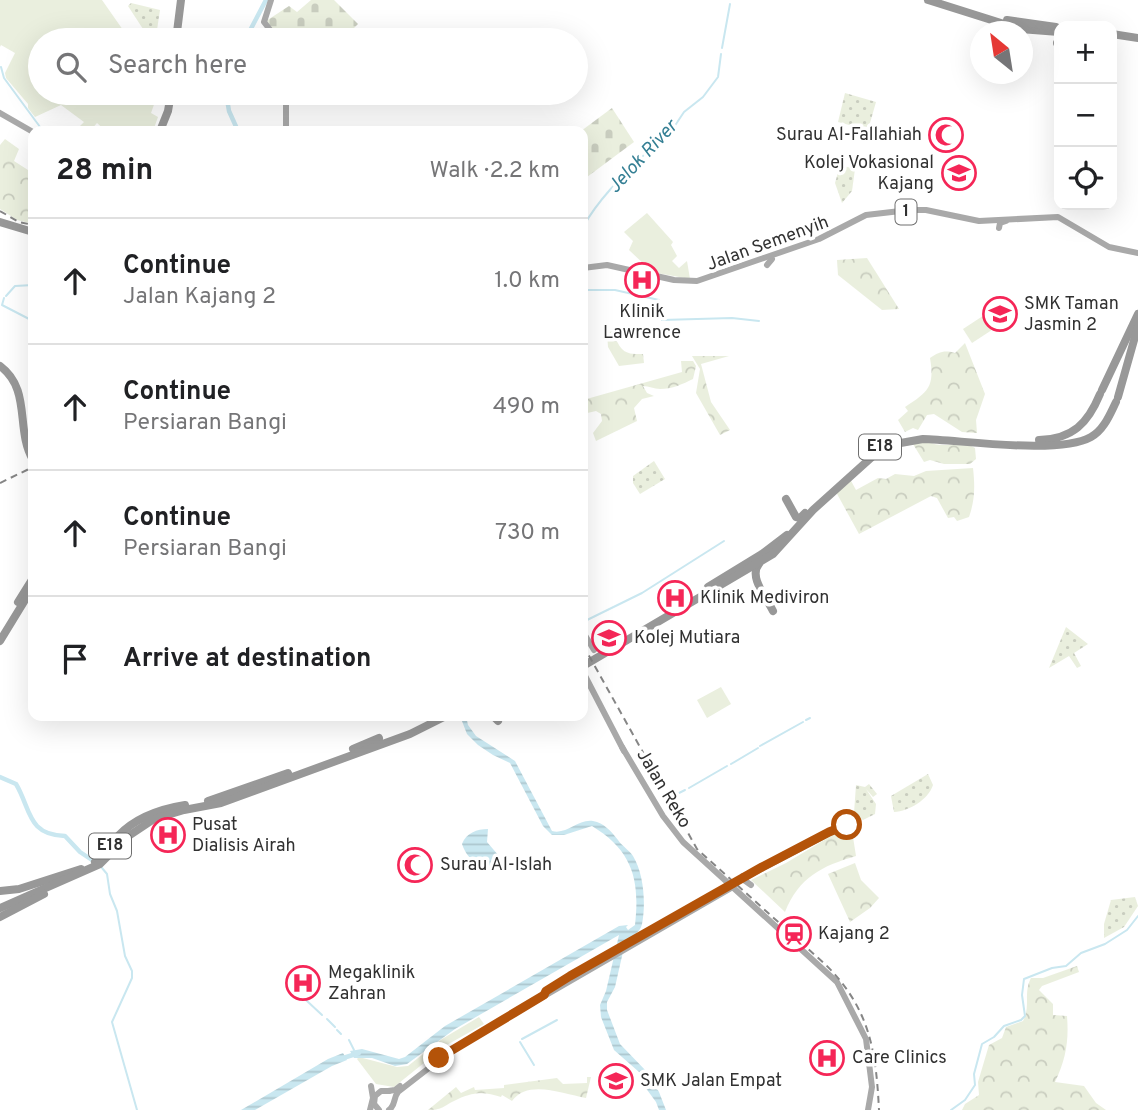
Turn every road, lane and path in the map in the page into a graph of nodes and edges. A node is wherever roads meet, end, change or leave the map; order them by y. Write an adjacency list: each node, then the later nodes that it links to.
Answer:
1 (180, 0): 7 (highway)
2 (271, 0): 8 (main road)
3 (928, 0): 5 (highway)
4 (937, 0): 6 (highway)
5 (993, 21)
6 (1012, 21)
7 (176, 28)
8 (269, 28)
9 (1033, 28): 10 (highway)
10 (1054, 34)
11 (1117, 37): 12 (highway)
12 (1138, 39)
13 (167, 105): 16 (highway)
14 (286, 105): 17 (main road)
15 (0, 113): 18 (main road)
16 (160, 126)
17 (286, 126)
18 (28, 129)
19 (0, 224): 20 (highway)
20 (28, 232)
21 (1137, 252): 22 (main road, Jalan Semenyih / 1)
22 (765, 261): 24 (main road, Jalan Semenyih / 1); 24 (main road, Jalan Semenyih / 1)
23 (588, 266): 24 (main road, Jalan Semenyih / 1)
24 (619, 269)
25 (1138, 306): 27 (highway)
26 (1138, 314): 27 (highway, E18)
27 (1135, 327): 29 (highway, E18); 30 (highway, E18)
28 (0, 364): 31 (highway)
29 (1084, 423): 30 (highway); 33 (highway, E18)
30 (1076, 442): 35 (highway, E18)
31 (28, 446)
32 (786, 499): 33 (highway)
33 (809, 510): 34 (highway, E18)
34 (787, 535): 35 (highway); 40 (highway, E18)
35 (762, 558): 36 (highway); 37 (highway, E18); 41 (highway)
36 (745, 564): 37 (highway); 41 (highway)
37 (731, 576): 40 (highway); 41 (highway); 46 (highway, E18)
38 (28, 590): 42 (highway)
39 (28, 593): 42 (highway)
40 (700, 593): 46 (highway, E18)
41 (772, 609)
42 (15, 613): 43 (highway); 44 (highway)
43 (0, 632)
44 (0, 641)
45 (588, 642): 46 (main road)
46 (594, 653): 47 (highway, E18)
47 (588, 658)
48 (588, 681): 51 (main road, Jalan Reko)
49 (430, 721): 53 (highway, E18)
50 (436, 721): 53 (highway, E18)
51 (622, 747): 60 (main road, Jalan Reko); 60 (main road, Jalan Reko)
52 (383, 749): 53 (highway)
53 (366, 750): 54 (highway, E18); 54 (highway)
54 (330, 761): 55 (highway, E18); 59 (highway, E18)
55 (204, 807): 56 (highway, E18); 56 (highway)
56 (174, 813): 62 (highway, E18)
57 (850, 826): 58 (main road)
58 (829, 834): 61 (main road); 71 (main road)
59 (104, 854): 64 (highway); 68 (highway, E18)
60 (695, 857): 63 (main road, Jalan Reko); 65 (main road, Jalan Reko)
61 (762, 869)
62 (77, 875): 68 (highway, E18); 70 (highway)
63 (718, 878): 65 (main road, Jalan Reko); 67 (main road)
64 (42, 882): 66 (highway); 70 (highway)
65 (731, 887): 67 (main road); 69 (main road, Jalan Reko); 73 (main road, Jalan Reko)
66 (0, 891)
67 (717, 895): 69 (main road); 71 (main road); 72 (main road)
68 (13, 900): 70 (highway, E18)
69 (745, 901): 73 (main road, Jalan Reko)
70 (1, 911)
71 (674, 918): 72 (main road)
72 (662, 926): 74 (main road)
73 (818, 967): 78 (main road, Jalan Reko)
74 (578, 975): 75 (main road); 76 (main road)
75 (570, 976): 76 (main road); 77 (main road)
76 (546, 995): 77 (main road); 80 (main road)
77 (525, 1002): 80 (main road)
78 (850, 1007): 79 (main road); 84 (main road, Jalan Reko)
79 (850, 1022)
80 (401, 1087): 81 (main road); 82 (main road); 82 (main road); 83 (main road)
81 (388, 1091): 82 (main road); 83 (main road)
82 (394, 1106)
83 (374, 1109)
84 (868, 1110)

